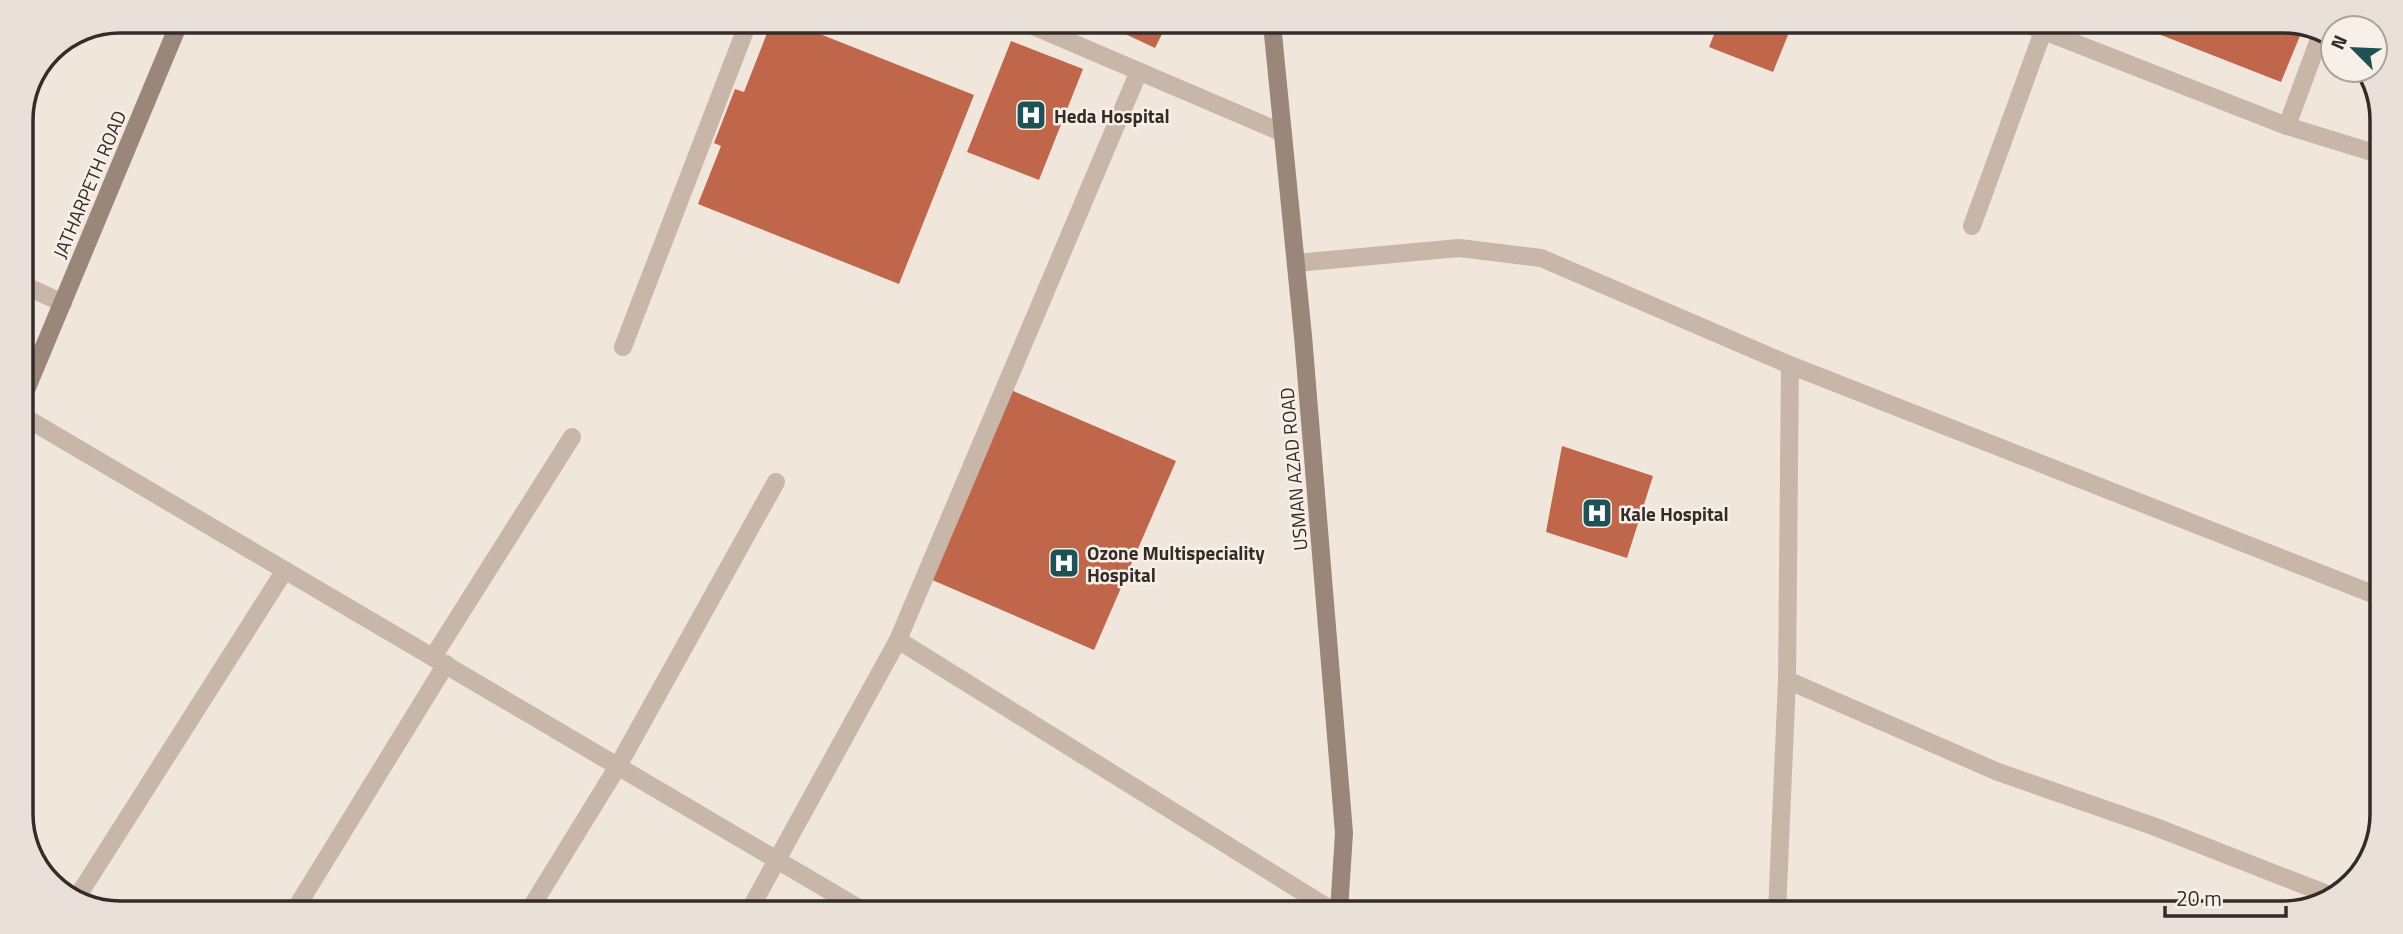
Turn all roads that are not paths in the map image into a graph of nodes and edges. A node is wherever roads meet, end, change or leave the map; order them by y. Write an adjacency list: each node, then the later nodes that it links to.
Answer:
1 (175, 33): 15 (main road, JATHARPETH ROAD)
2 (744, 33): 16 (street)
3 (1050, 33): 8 (street)
4 (1273, 33): 10 (main road, USMAN AZAD ROAD)
5 (2038, 33): 12 (street)
6 (2055, 33): 9 (street)
7 (2319, 41): 9 (street)
8 (1139, 71): 10 (street); 24 (street)
9 (2287, 126): 11 (street)
10 (1283, 133): 13 (main road, USMAN AZAD ROAD)
11 (2370, 152)
12 (1972, 226)
13 (1296, 263): 17 (street); 36 (main road, USMAN AZAD ROAD)
14 (33, 289): 15 (street)
15 (63, 303): 18 (main road, JATHARPETH ROAD)
16 (622, 347)
17 (1790, 366): 23 (street); 26 (street)
18 (33, 374)
19 (33, 422): 22 (street)
20 (572, 437): 25 (street)
21 (776, 482): 27 (street)
22 (285, 570): 25 (street); 29 (street)
23 (2370, 593)
24 (898, 640): 28 (street); 35 (street)
25 (439, 661): 27 (street); 31 (street)
26 (1787, 680): 30 (street); 37 (street)
27 (618, 766): 28 (street); 32 (street)
28 (779, 861): 33 (street); 34 (street)
29 (82, 891)
30 (2321, 892)
31 (300, 901)
32 (535, 901)
33 (755, 901)
34 (848, 901)
35 (1317, 901)
36 (1340, 901)
37 (1777, 901)

